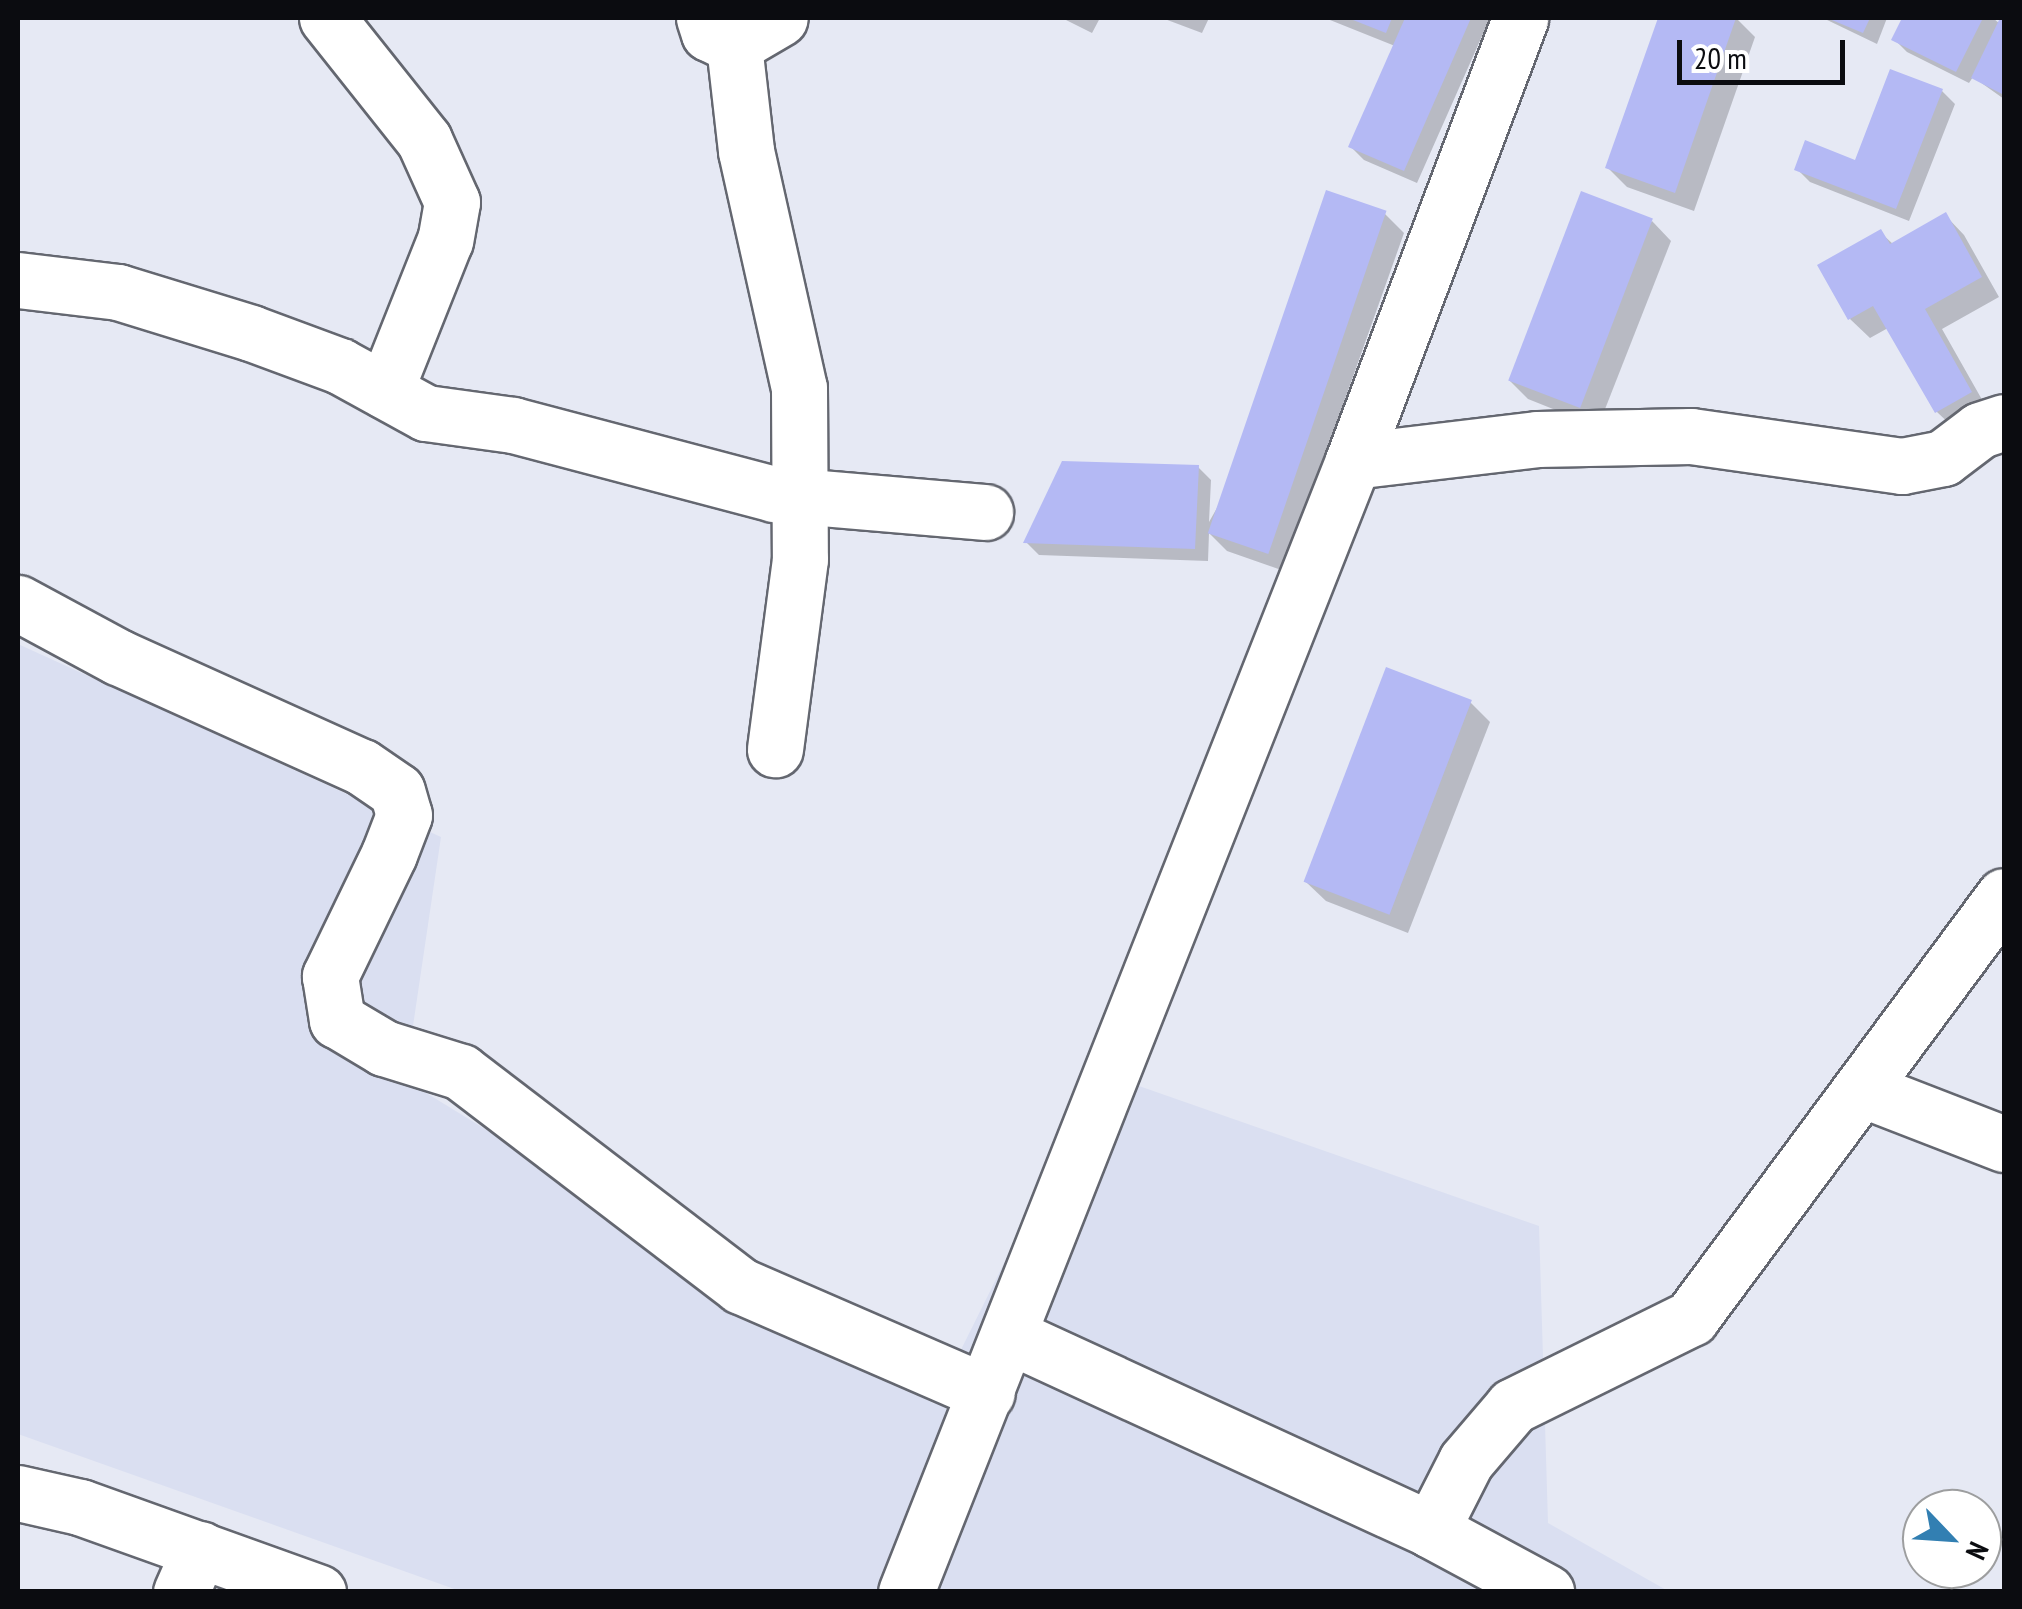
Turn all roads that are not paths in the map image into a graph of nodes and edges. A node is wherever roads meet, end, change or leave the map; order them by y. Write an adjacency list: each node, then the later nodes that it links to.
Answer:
1 (327, 18): 6 (street)
2 (780, 18): 4 (street)
3 (1520, 18): 8 (street)
4 (719, 32): 9 (street)
5 (18, 280): 6 (street)
6 (385, 390): 9 (street)
7 (2004, 422): 8 (street)
8 (1353, 461): 16 (street)
9 (804, 494): 10 (street); 12 (street)
10 (986, 512)
11 (18, 604): 17 (street)
12 (776, 749)
13 (2004, 896): 14 (street)
14 (1862, 1089): 15 (street); 19 (street)
15 (2004, 1144)
16 (1010, 1336): 17 (street); 19 (street)
17 (987, 1393): 22 (street)
18 (18, 1494): 20 (street)
19 (1431, 1530): 23 (street)
20 (190, 1570): 21 (street)
21 (318, 1592)
22 (906, 1592)
23 (1546, 1592)

